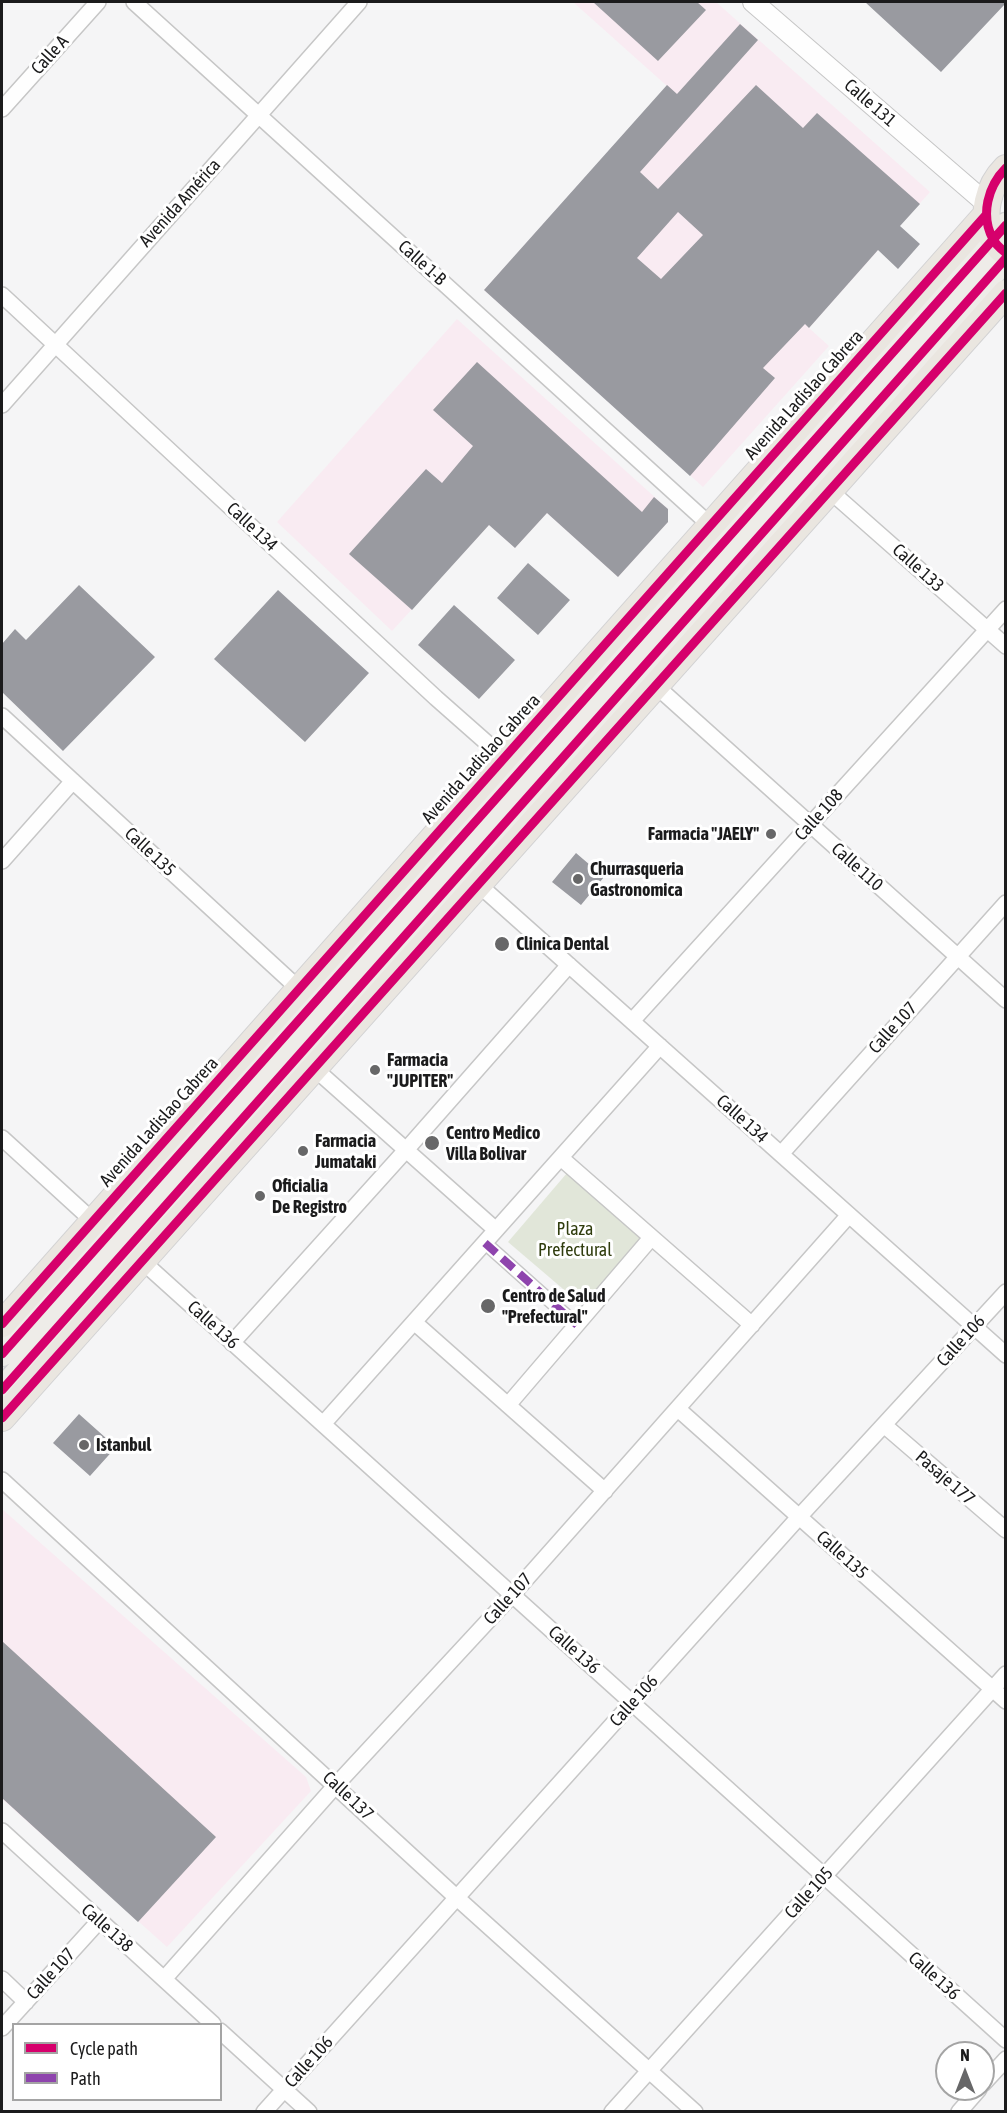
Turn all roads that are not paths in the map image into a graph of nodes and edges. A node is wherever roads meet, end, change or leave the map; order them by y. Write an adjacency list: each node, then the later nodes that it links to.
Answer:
1 (98, 2): 5 (street, Calle A)
2 (134, 2): 6 (street, Calle 1-B)
3 (359, 2): 6 (street, Avenida América)
4 (753, 2): 8 (street, Calle 131)
5 (2, 110)
6 (259, 114): 10 (street, Avenida América); 13 (street, Calle 1-B)
7 (1005, 168): 8 (highway)
8 (992, 251): 12 (highway); 13 (highway, Avenida Ladislao Cabrera); 49 (main road, Avenida Ladislao Cabrera); 51 (main road)
9 (2, 295): 10 (street, Calle 134)
10 (56, 344): 11 (street, Avenida América); 19 (street, Calle 134)
11 (2, 405)
12 (830, 490): 15 (street, Calle 133); 17 (highway)
13 (710, 525): 19 (highway, Avenida Ladislao Cabrera)
14 (1005, 609): 15 (street, Calle 108)
15 (987, 630): 16 (street, Calle 133); 21 (street, Calle 108)
16 (1005, 646)
17 (655, 685): 21 (street, Calle 110); 23 (highway)
18 (2, 716): 20 (street, Calle 135)
19 (504, 758): 27 (highway, Avenida Ladislao Cabrera)
20 (73, 781): 22 (street); 27 (street, Calle 135)
21 (810, 825): 25 (street, Calle 110); 29 (street, Calle 108)
22 (2, 861)
23 (478, 884): 26 (street, Calle 134); 31 (highway)
24 (1005, 903): 25 (street, Calle 107)
25 (957, 957): 28 (street, Calle 110); 34 (street, Calle 107)
26 (569, 965): 29 (street, Calle 134); 33 (street)
27 (299, 989): 37 (highway, Avenida Ladislao Cabrera)
28 (1005, 1000)
29 (632, 1021): 30 (street, Calle 134)
30 (660, 1047): 34 (street, Calle 134); 35 (street)
31 (314, 1068): 33 (street); 41 (highway)
32 (2, 1138): 37 (street)
33 (406, 1150): 38 (street); 48 (street)
34 (781, 1154): 36 (street, Calle 134)
35 (561, 1158): 38 (street); 39 (street)
36 (849, 1215): 46 (street, Calle 107); 47 (street, Calle 134)
37 (93, 1221): 44 (highway, Avenida Ladislao Cabrera)
38 (496, 1230): 40 (street)
39 (651, 1238): 45 (street); 46 (street)
40 (485, 1242): 43 (street); 45 (street)
41 (142, 1261): 48 (street, Calle 136); 54 (highway)
42 (1005, 1292): 47 (street, Calle 106)
43 (414, 1322): 52 (street); 55 (street)
44 (2, 1324)
45 (577, 1325): 52 (street)
46 (752, 1325): 53 (street, Calle 107)
47 (975, 1327): 50 (street, Calle 134); 56 (street, Calle 106)
48 (232, 1343): 55 (street, Calle 136)
49 (2, 1354)
50 (1005, 1355)
51 (2, 1390)
52 (508, 1405): 58 (street)
53 (678, 1409): 58 (street, Calle 107); 59 (street, Calle 135)
54 (2, 1418)
55 (322, 1424): 61 (street, Calle 136)
56 (884, 1425): 59 (street, Calle 106); 60 (street, Pasaje 177)
57 (2, 1480): 66 (street, Calle 137)
58 (605, 1491): 61 (street, Calle 107)
59 (799, 1517): 63 (street, Calle 135); 65 (street, Calle 106)
60 (1005, 1530)
61 (513, 1595): 65 (street, Calle 136); 66 (street, Calle 107)
62 (1005, 1674): 63 (street, Calle 105)
63 (992, 1689): 64 (street, Calle 135); 68 (street, Calle 105)
64 (1005, 1701)
65 (632, 1703): 68 (street, Calle 136); 69 (street, Calle 106)
66 (336, 1785): 69 (street, Calle 137); 72 (street, Calle 107)
67 (2, 1831): 70 (street, Calle 138)
68 (824, 1876): 77 (street, Calle 136); 79 (street, Calle 105)
69 (456, 1897): 79 (street, Calle 137); 81 (street, Calle 106)
70 (99, 1920): 72 (street, Calle 138); 73 (street, Calle 107)
71 (2, 1979): 73 (street)
72 (164, 1979): 74 (street, Calle 138)
73 (26, 2002): 75 (street, Calle 107)
74 (211, 2023)
75 (2, 2028)
76 (222, 2033): 81 (street)
77 (1005, 2040)
78 (1005, 2059): 80 (street)
79 (649, 2070): 84 (street, Calle 105); 85 (street, Calle 137)
80 (995, 2070)
81 (285, 2090): 82 (street, Calle 106); 83 (street)
82 (264, 2112)
83 (309, 2112)
84 (612, 2112)
85 (695, 2112)

